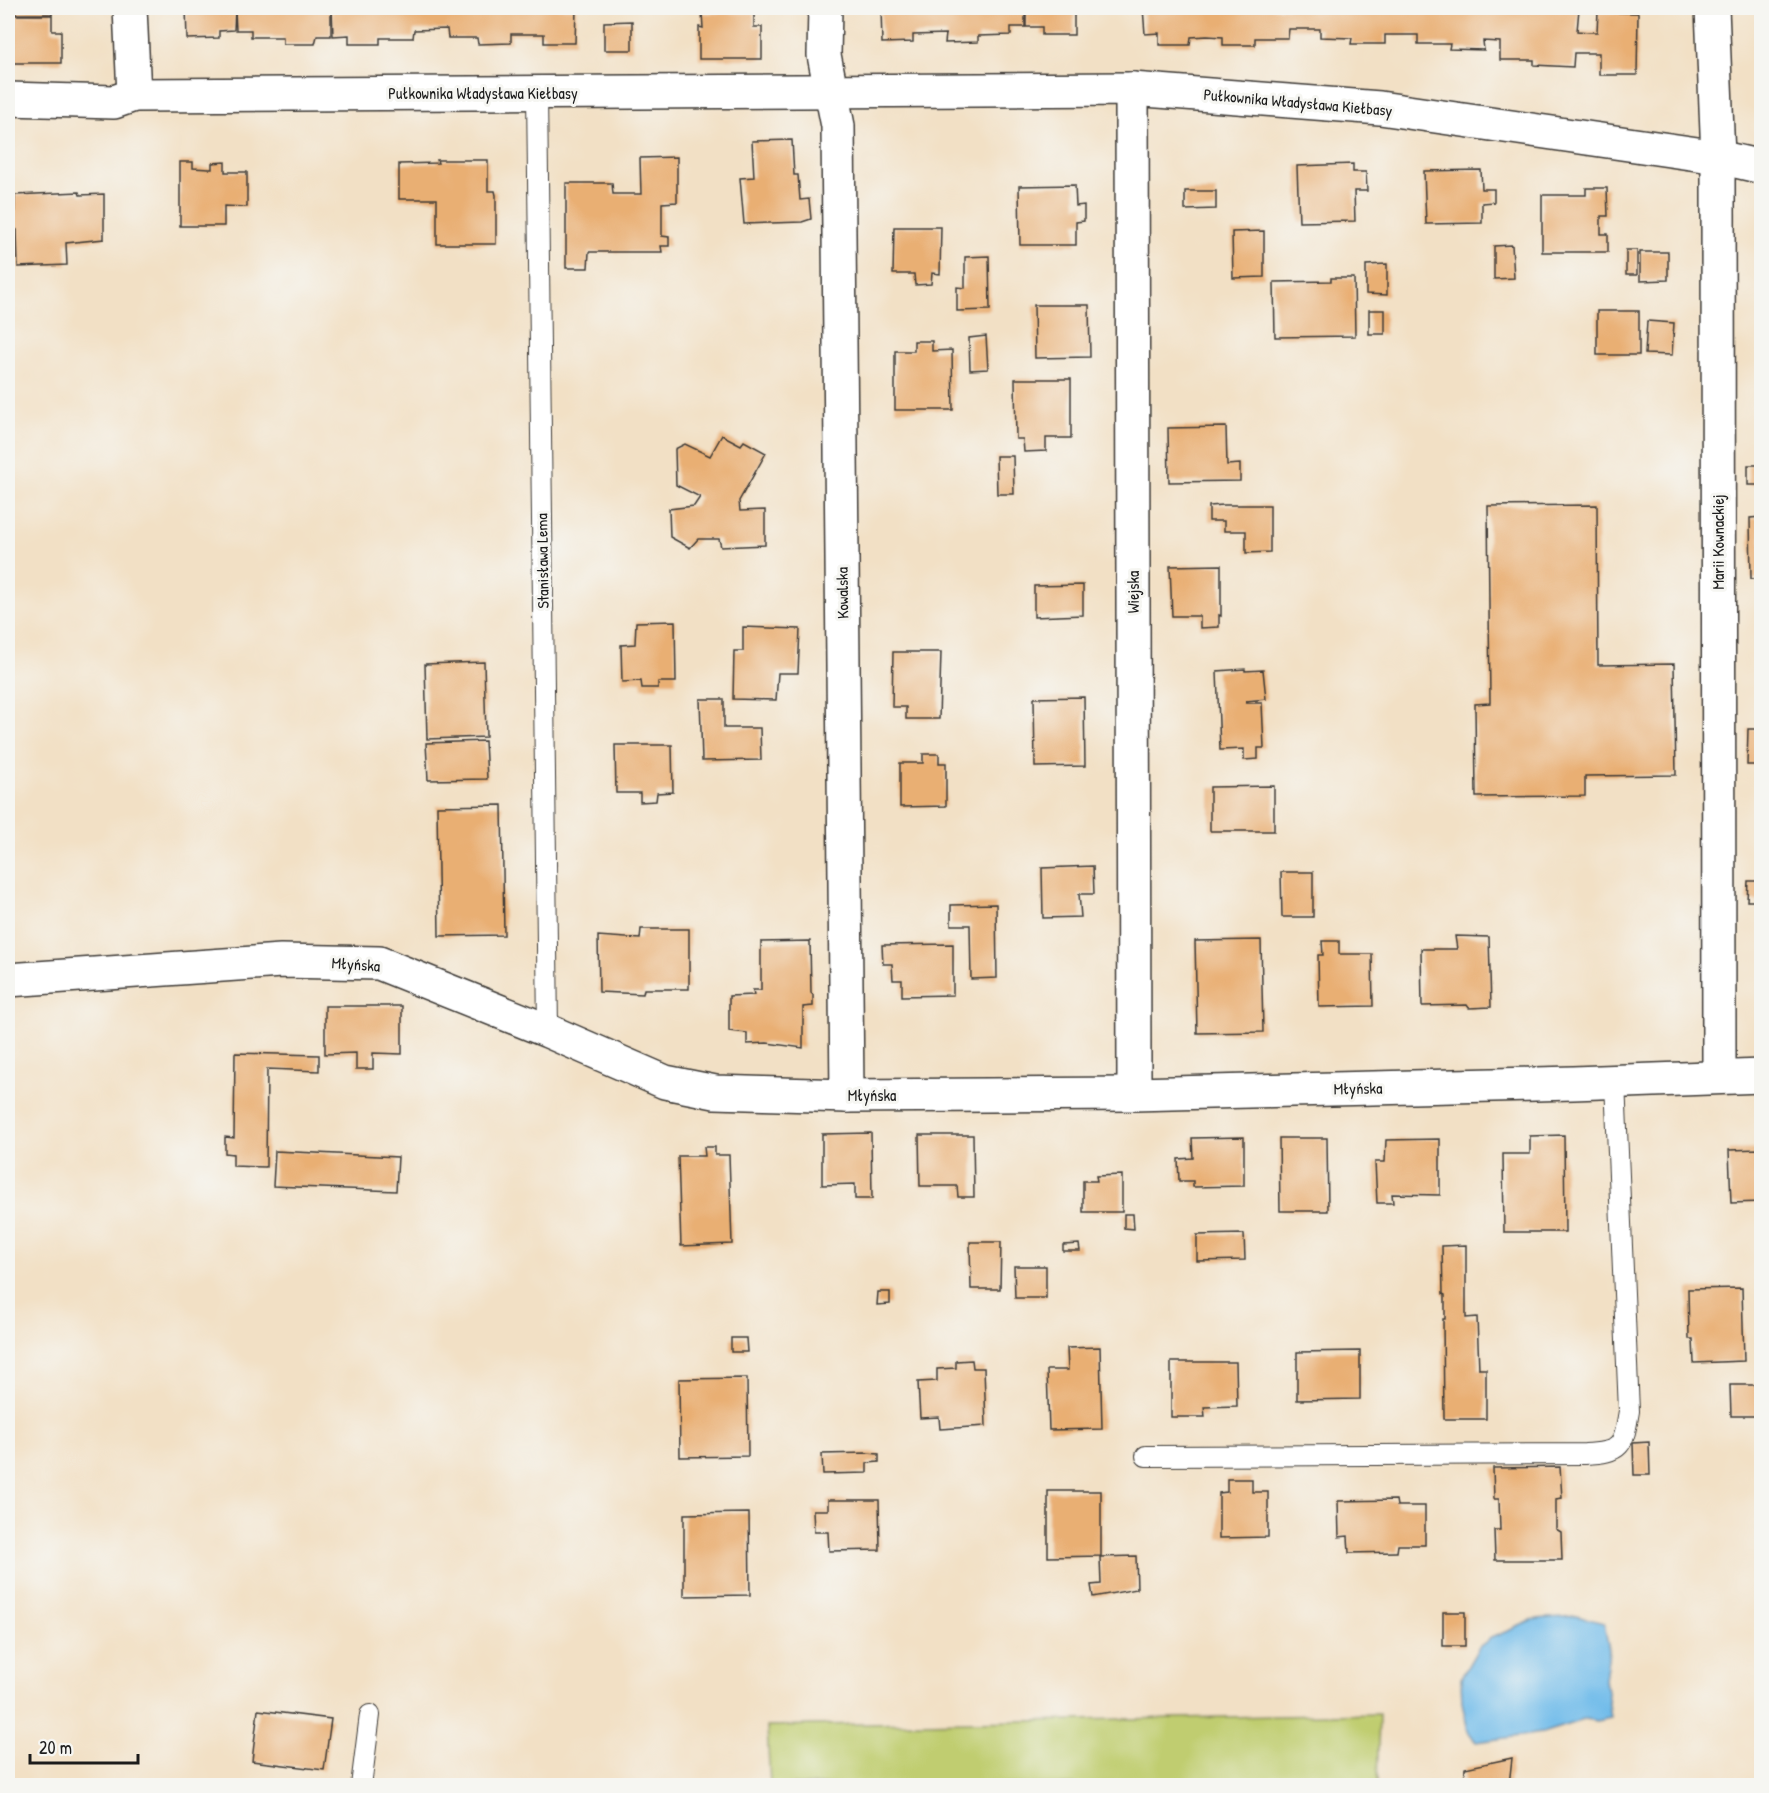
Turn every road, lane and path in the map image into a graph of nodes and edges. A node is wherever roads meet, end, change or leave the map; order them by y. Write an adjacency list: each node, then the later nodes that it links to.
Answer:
1 (130, 8): 7 (street)
2 (825, 8): 5 (street)
3 (1712, 8): 9 (street, Marii Kownackiej)
4 (1132, 89): 5 (street, Pułkownika Władysława Kiełbasy); 9 (street, Pułkownika Władysława Kiełbasy); 16 (street, Wiejska)
5 (831, 90): 6 (street, Pułkownika Władysława Kiełbasy); 17 (street, Kowalska)
6 (537, 92): 7 (street, Pułkownika Władysława Kiełbasy); 12 (lane, Stanisława Lema)
7 (134, 95): 8 (street, Pułkownika Władysława Kiełbasy)
8 (8, 99)
9 (1718, 158): 10 (street, Pułkownika Władysława Kiełbasy); 14 (street, Marii Kownackiej)
10 (1761, 167)
11 (8, 980): 12 (street, Młyńska)
12 (548, 1031): 17 (street, Młyńska)
13 (1761, 1076): 14 (street, Młyńska)
14 (1719, 1077): 15 (street, Młyńska)
15 (1615, 1082): 16 (street, Młyńska); 18 (lane)
16 (1134, 1094): 17 (street, Młyńska)
17 (847, 1096)
18 (1146, 1456)
19 (370, 1715): 20 (lane)
20 (361, 1785)

